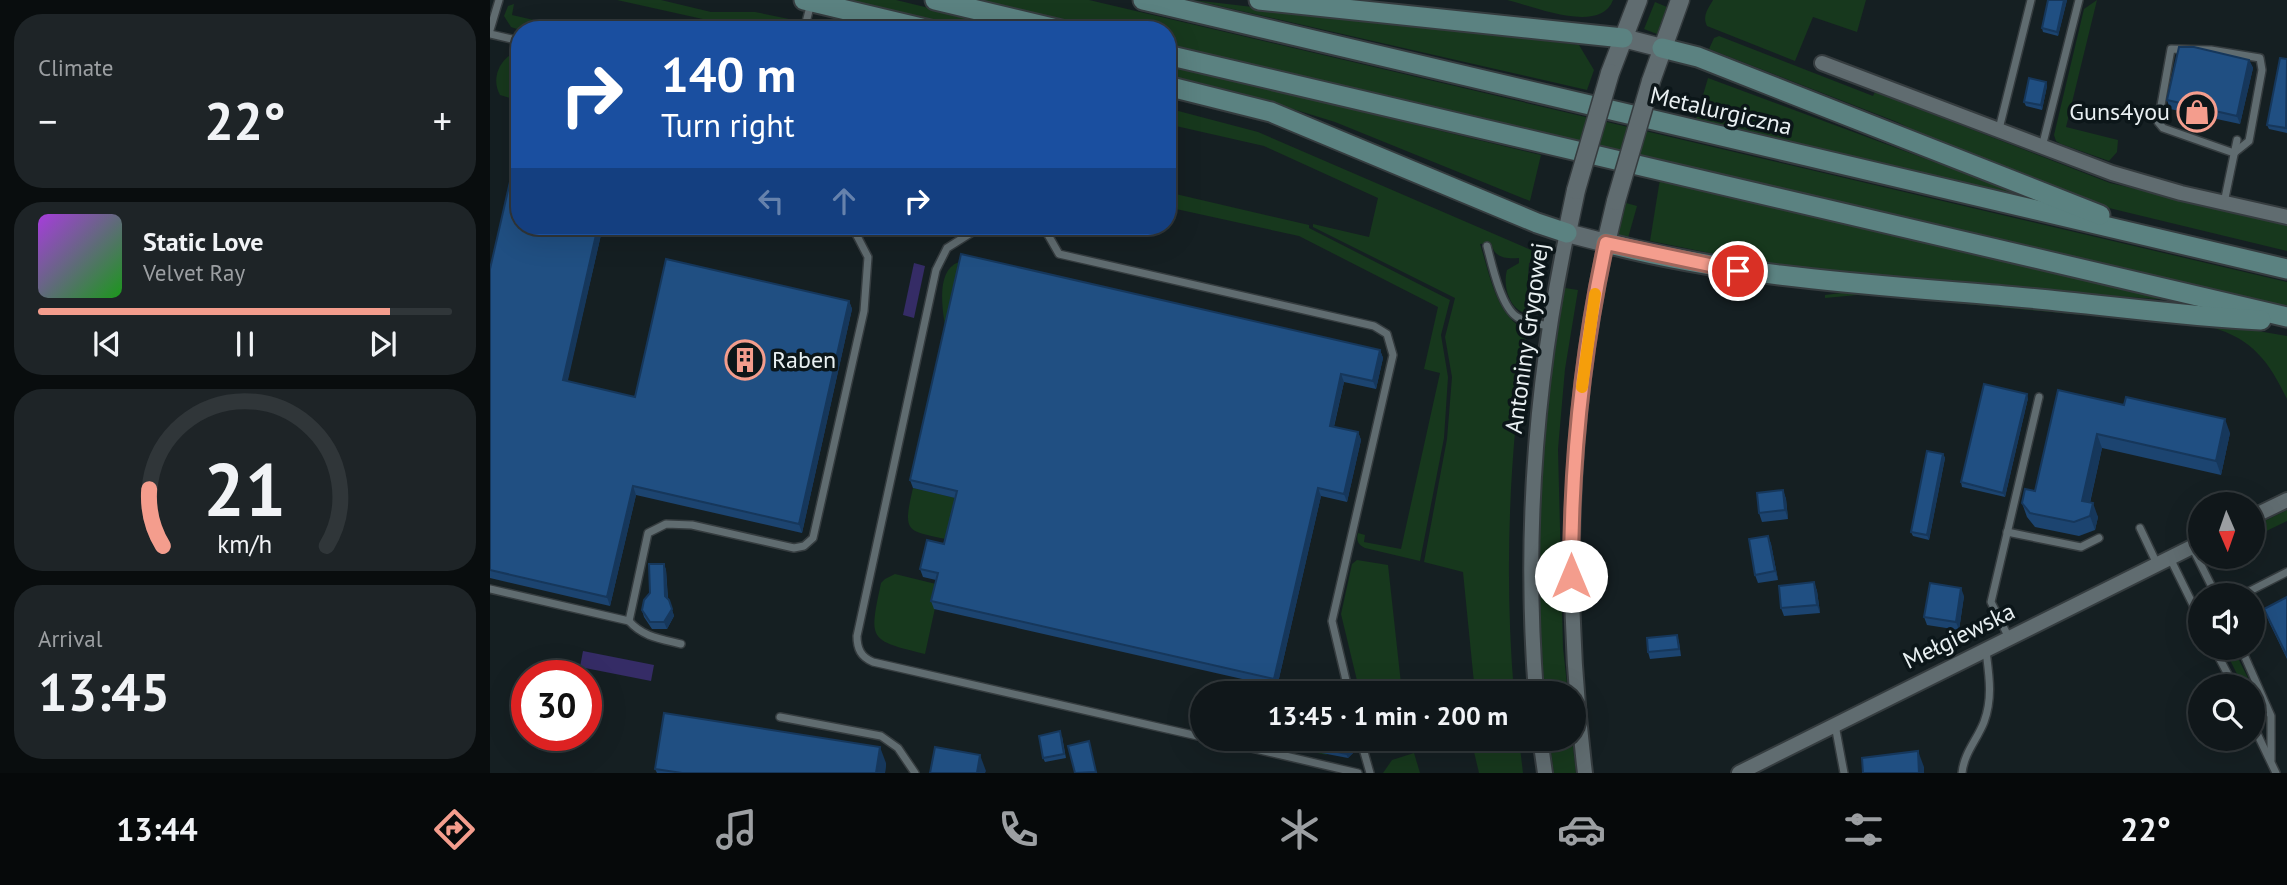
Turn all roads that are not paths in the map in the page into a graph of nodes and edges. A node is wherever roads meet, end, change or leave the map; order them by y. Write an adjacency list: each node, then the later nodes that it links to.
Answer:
1 (499, 0): 14 (lane)
2 (935, 0): 13 (main road)
3 (1143, 0): 31 (main road, Metalurgiczna)
4 (1259, 0): 10 (main road)
5 (1638, 0): 16 (street, Antoniny Grygowej)
6 (1680, 0): 17 (street)
7 (2031, 0): 21 (lane)
8 (2079, 0): 23 (lane)
9 (808, 1): 11 (lane); 12 (main road)
10 (1287, 2): 16 (main road)
11 (805, 21)
12 (892, 21)
13 (1023, 21)
14 (490, 32): 15 (lane)
15 (511, 38)
16 (1623, 38): 17 (street, Metalurgiczna); 27 (street, Antoniny Grygowej, bridge)
17 (1662, 48): 31 (main road); 32 (street, bridge)
18 (1176, 57): 35 (main road)
19 (1822, 63): 21 (street)
20 (1176, 88): 27 (main road)
21 (1999, 130): 23 (street)
22 (2237, 141): 24 (lane)
23 (2042, 146): 25 (street)
24 (2234, 153): 24 (lane); 25 (lane)
25 (2224, 202): 26 (street)
26 (2287, 217)
27 (1567, 233): 32 (street); 36 (street, Antoniny Grygowej)
28 (857, 235): 49 (lane)
29 (968, 235): 58 (lane)
30 (1049, 235): 54 (lane)
31 (2156, 238): 34 (main road, Metalurgiczna)
32 (1606, 243): 35 (main road); 68 (street)
33 (1486, 246): 36 (lane)
34 (2287, 269)
35 (2287, 319)
36 (1549, 326): 55 (street, Antoniny Grygowej)
37 (2039, 397): 41 (lane)
38 (2287, 500): 39 (street)
39 (2265, 511)
40 (2140, 528): 44 (lane)
41 (2007, 532): 42 (lane); 50 (lane)
42 (2099, 538)
43 (2188, 549): 44 (street, Mełgiewska)
44 (2164, 561): 48 (lane); 50 (street, Mełgiewska)
45 (2287, 572): 46 (lane)
46 (2265, 583)
47 (490, 589): 49 (lane)
48 (2188, 599)
49 (629, 621): 51 (lane)
50 (2009, 639): 52 (street, Mełgiewska)
51 (681, 644)
52 (1986, 651): 57 (street, Mełgiewska); 71 (lane)
53 (2246, 660): 63 (lane)
54 (1346, 681)
55 (1535, 681)
56 (780, 716): 64 (lane)
57 (1835, 724): 69 (street, Mełgiewska); 70 (lane)
58 (1190, 734)
59 (2265, 748): 63 (lane)
60 (1264, 751): 65 (lane)
61 (1364, 751): 66 (lane)
62 (1542, 751): 67 (street)
63 (2271, 760): 72 (lane)
64 (915, 773)
65 (1358, 773)
66 (1370, 773)
67 (1545, 773)
68 (1585, 773)
69 (1739, 773)
70 (1844, 773)
71 (1962, 773)
72 (2276, 773)

